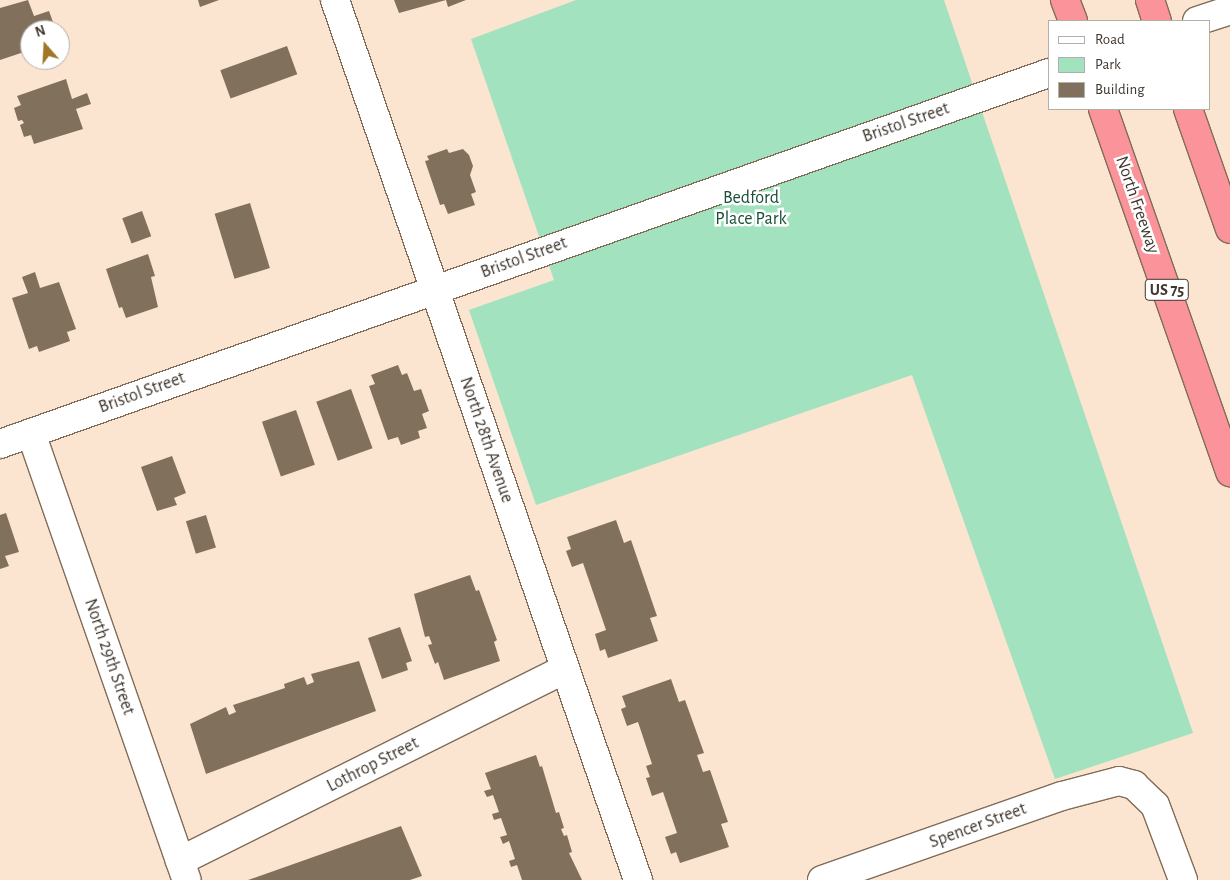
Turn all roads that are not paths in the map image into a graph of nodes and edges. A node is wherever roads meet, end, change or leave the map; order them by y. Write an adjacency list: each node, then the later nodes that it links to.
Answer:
1 (335, 0): 12 (street, North 28th Avenue)
2 (1065, 0): 5 (highway)
3 (1150, 0): 6 (highway)
4 (1230, 10): 7 (street)
5 (1073, 20)
6 (1158, 20)
7 (1200, 20)
8 (1048, 73): 12 (street, Bristol Street)
9 (1103, 110): 15 (highway, North Freeway / US 75)
10 (1188, 110): 11 (highway)
11 (1230, 229)
12 (433, 290): 13 (street, Bristol Street); 16 (street, North 28th Avenue)
13 (30, 433): 14 (street, Bristol Street); 17 (street, North 29th Street)
14 (0, 444)
15 (1230, 472)
16 (565, 669): 17 (street, Lothrop Street); 18 (street, North 28th Avenue)
17 (184, 871)
18 (638, 880)
19 (822, 880): 20 (street, Spencer Street)
20 (1183, 880)

